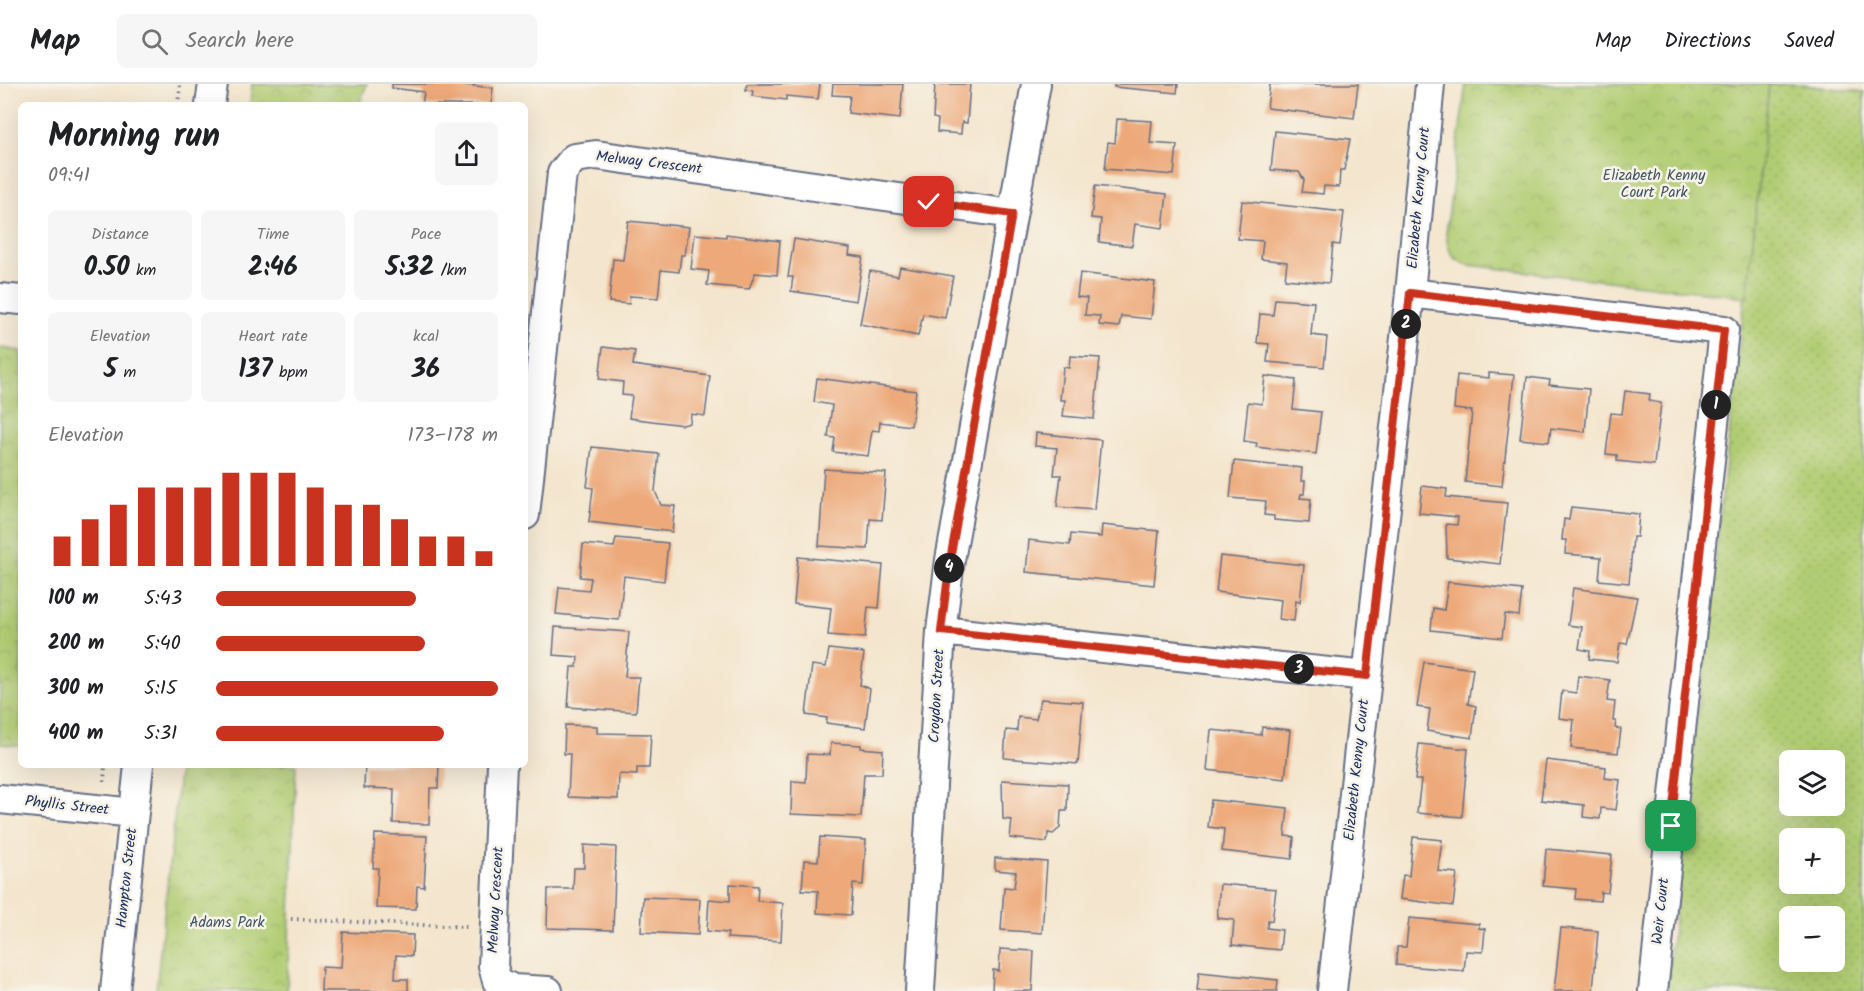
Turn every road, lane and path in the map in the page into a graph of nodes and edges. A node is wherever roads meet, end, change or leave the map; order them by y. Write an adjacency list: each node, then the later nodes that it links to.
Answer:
1 (180, 84): 5 (path)
2 (213, 84): 6 (street)
3 (1036, 84): 7 (street, Croydon Street)
4 (1430, 84): 8 (street, Elizabeth Kenny Court)
5 (178, 102)
6 (210, 102)
7 (1012, 214): 11 (street, Melway Crescent); 12 (street, Croydon Street)
8 (1410, 293): 13 (street, Elizabeth Kenny Court); 24 (street, Weir Court)
9 (0, 298): 10 (street)
10 (18, 300)
11 (528, 487)
12 (941, 631): 13 (street); 22 (street, Croydon Street)
13 (1367, 676): 23 (street, Elizabeth Kenny Court)
14 (139, 768): 17 (street, Hampton Street)
15 (502, 768): 19 (street, Melway Crescent)
16 (0, 799): 17 (street, Phyllis Street)
17 (134, 813): 20 (street, Hampton Street)
18 (291, 919): 19 (path)
19 (494, 928): 21 (street, Melway Crescent)
20 (115, 991)
21 (548, 991)
22 (920, 991)
23 (1332, 991)
24 (1653, 991)

